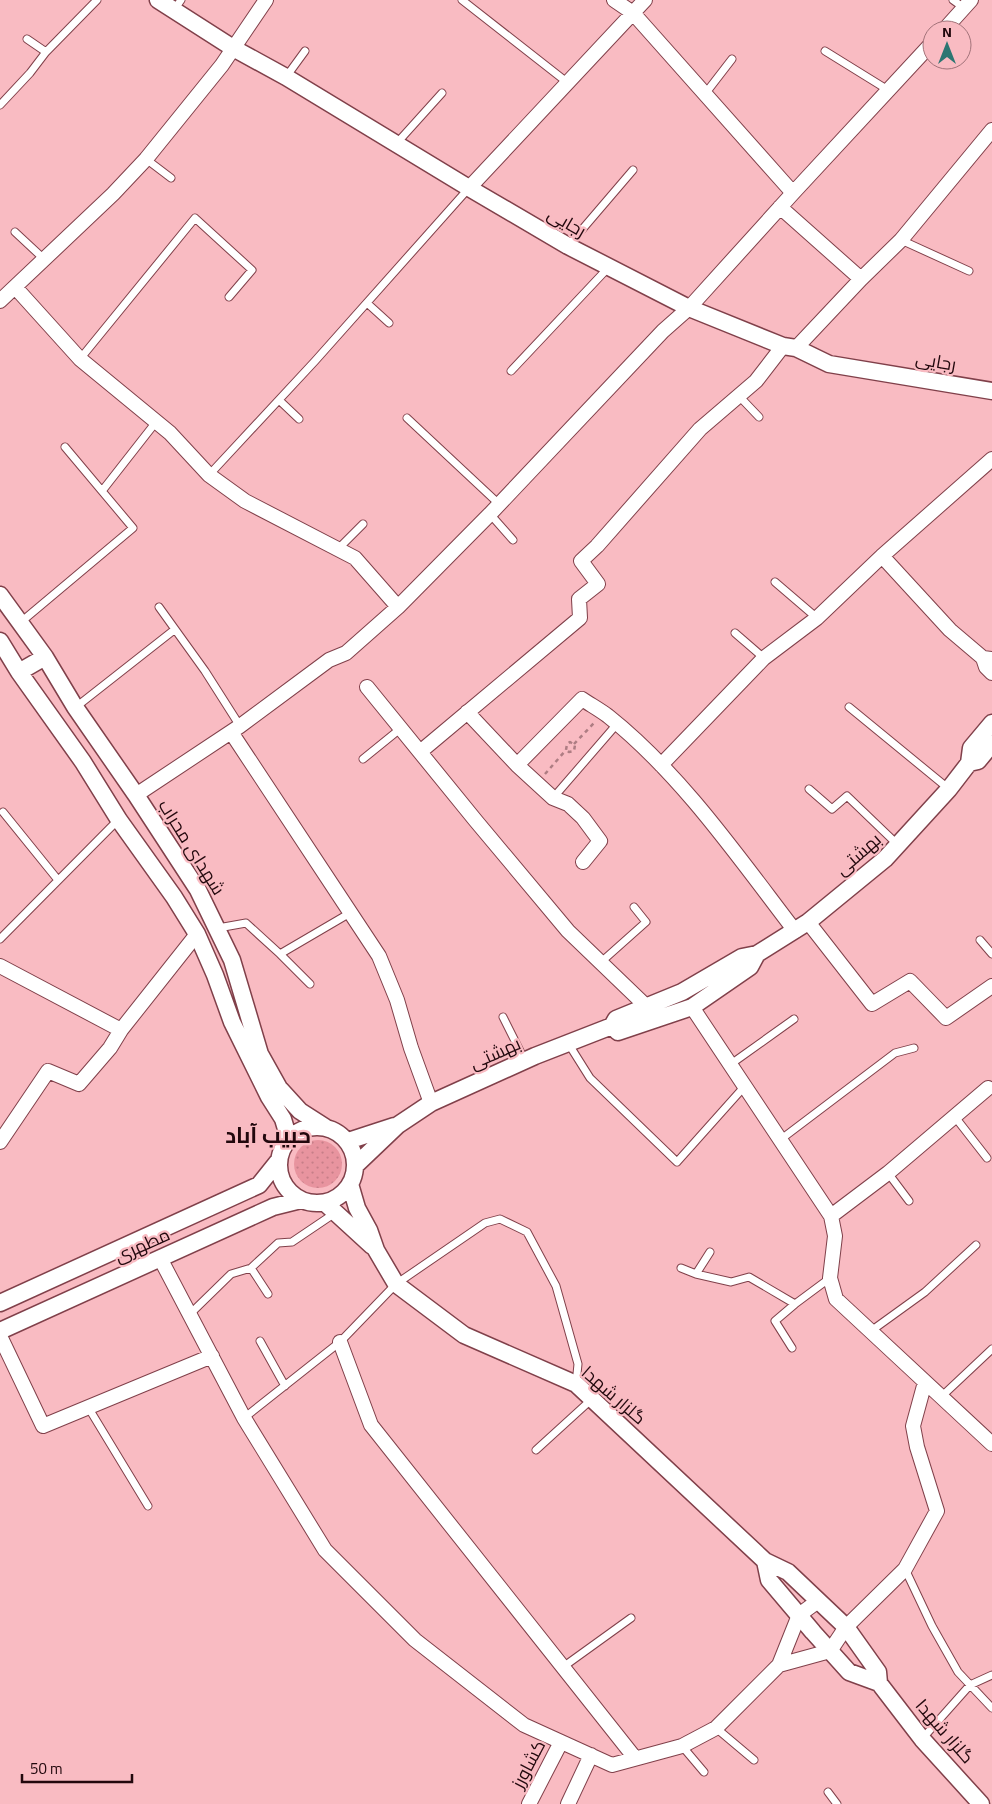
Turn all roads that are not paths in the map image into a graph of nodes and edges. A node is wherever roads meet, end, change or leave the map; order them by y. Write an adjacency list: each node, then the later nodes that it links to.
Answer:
1 (97, 0): 15 (lane)
2 (158, 0): 8 (street, رجایی)
3 (266, 0): 12 (street)
4 (462, 0): 19 (lane)
5 (614, 0): 9 (street)
6 (645, 0): 9 (street)
7 (963, 3): 10 (street)
8 (177, 5): 12 (street, رجایی)
9 (633, 13): 19 (street); 22 (street)
10 (951, 20)
11 (27, 39): 15 (lane)
12 (233, 48): 18 (street, رجایی); 26 (street)
13 (305, 51): 18 (lane)
14 (825, 51): 20 (lane)
15 (46, 52): 23 (lane)
16 (922, 54): 20 (street)
17 (732, 59): 22 (lane)
18 (286, 77): 25 (street, رجایی)
19 (568, 83): 29 (street)
20 (888, 90): 30 (street)
21 (442, 93): 25 (lane)
22 (705, 94): 30 (street)
23 (0, 105)
24 (992, 130): 33 (street)
25 (396, 144): 29 (street, رجایی)
26 (146, 159): 28 (lane); 35 (street)
27 (633, 170): 34 (lane)
28 (171, 178)
29 (469, 188): 34 (street, رجایی); 42 (lane)
30 (792, 193): 31 (street)
31 (780, 207): 38 (street); 43 (street)
32 (15, 232): 35 (lane)
33 (901, 240): 37 (lane); 38 (street)
34 (568, 246): 36 (street, رجایی)
35 (44, 259): 39 (street)
36 (608, 267): 43 (street, رجایی); 47 (lane)
37 (969, 271)
38 (861, 279): 45 (street)
39 (15, 288): 41 (street); 46 (street)
40 (229, 297): 46 (lane)
41 (0, 301)
42 (367, 303): 44 (lane); 50 (lane)
43 (689, 308): 45 (street, رجایی); 59 (street)
44 (389, 323)
45 (790, 347): 48 (street, رجایی); 49 (street)
46 (80, 358): 54 (street)
47 (511, 371)
48 (992, 391)
49 (739, 396): 51 (lane); 81 (street)
50 (279, 400): 53 (lane); 57 (lane)
51 (759, 417)
52 (407, 418): 59 (lane)
53 (299, 419)
54 (156, 422): 57 (street); 58 (lane)
55 (65, 447): 58 (lane)
56 (992, 458): 63 (street)
57 (209, 475): 62 (street)
58 (102, 491): 69 (lane)
59 (494, 509): 61 (lane); 66 (street)
60 (363, 524): 62 (lane)
61 (513, 540)
62 (338, 549): 66 (street)
63 (882, 556): 68 (street); 75 (street)
64 (775, 582): 68 (lane)
65 (0, 596): 69 (street, شهدای محراب)
66 (398, 606): 85 (street)
67 (159, 608): 70 (lane)
68 (817, 618): 74 (street)
69 (21, 622): 73 (street, شهدای محراب)
70 (174, 630): 80 (lane); 85 (lane)
71 (735, 633): 74 (lane)
72 (0, 641): 76 (street)
73 (45, 657): 76 (street); 80 (street, شهدای محراب)
74 (764, 658): 91 (street)
75 (987, 659): 77 (street)
76 (18, 672): 97 (street)
77 (992, 673)
78 (366, 687): 84 (street)
79 (849, 706): 93 (lane)
80 (75, 707): 94 (street, شهدای محراب)
81 (467, 712): 87 (street); 90 (street)
82 (992, 723): 89 (street)
83 (617, 724): 90 (street); 91 (street); 95 (lane)
84 (400, 728): 87 (street); 88 (lane)
85 (235, 729): 94 (street); 102 (street)
86 (992, 744): 89 (street)
87 (420, 752): 112 (street)
88 (363, 759)
89 (969, 763): 93 (street, بهشتی)
90 (517, 765): 95 (street)
91 (661, 765): 103 (street)
92 (809, 789): 98 (lane)
93 (949, 789): 98 (street, بهشتی)
94 (136, 795): 104 (street, شهدای محراب)
95 (553, 798): 99 (street)
96 (3, 812): 100 (lane)
97 (119, 820): 100 (lane); 105 (street)
98 (898, 846): 103 (street, بهشتی)
99 (583, 862)
100 (58, 880): 106 (lane)
101 (634, 907): 112 (lane)
102 (350, 913): 108 (lane); 130 (street)
103 (802, 926): 109 (street, بهشتی); 116 (street)
104 (218, 928): 108 (lane); 111 (street, شهدای محراب)
105 (197, 934): 113 (street); 123 (street)
106 (0, 939)
107 (980, 940): 110 (lane)
108 (280, 954): 115 (lane)
109 (756, 954): 117 (street, بهشتی); 119 (street, بهشتی)
110 (992, 954)
111 (232, 960): 113 (street); 133 (street, شهدای محراب)
112 (600, 963): 118 (street)
113 (211, 965): 134 (street)
114 (0, 966): 123 (street)
115 (310, 984)
116 (992, 986)
117 (682, 992): 118 (street, بهشتی); 119 (street)
118 (647, 1007): 122 (street, بهشتی)
119 (692, 1007): 122 (street, بهشتی); 127 (street)
120 (503, 1018): 126 (lane)
121 (794, 1019): 127 (lane)
122 (612, 1026): 124 (street, بهشتی)
123 (121, 1030): 137 (street)
124 (568, 1044): 126 (street, بهشتی); 128 (lane)
125 (914, 1048): 135 (lane)
126 (525, 1062): 130 (street, بهشتی)
127 (731, 1064): 128 (street)
128 (744, 1087): 135 (street)
129 (988, 1088): 131 (street)
130 (431, 1104): 132 (street, بهشتی)
131 (955, 1117): 138 (lane); 141 (street)
132 (398, 1125): 136 (street); 140 (street)
133 (325, 1127): 134 (street); 136 (street)
134 (289, 1138): 139 (street)
135 (780, 1140): 147 (street)
136 (348, 1141): 140 (street)
137 (0, 1142)
138 (987, 1158)
139 (279, 1160): 143 (street, مطهری); 144 (street)
140 (356, 1166): 142 (street)
141 (888, 1173): 145 (lane); 147 (street)
142 (350, 1184): 146 (street); 150 (street)
143 (236, 1196): 148 (street); 159 (street, مطهری)
144 (301, 1200): 146 (street); 148 (street, مطهری)
145 (909, 1201)
146 (330, 1208): 150 (street); 153 (lane)
147 (831, 1216): 156 (street)
148 (248, 1219): 152 (street, مطهری)
149 (976, 1245): 163 (lane)
150 (376, 1250): 157 (street, گلزار شهدا)
151 (710, 1252): 155 (lane)
152 (160, 1258): 161 (street); 162 (street, مطهری)
153 (251, 1268): 158 (lane); 161 (lane)
154 (682, 1268): 155 (lane)
155 (696, 1274): 160 (lane)
156 (830, 1278): 160 (lane); 163 (street)
157 (396, 1284): 166 (lane); 171 (street, گلزار شهدا); 171 (lane)
158 (268, 1294)
159 (0, 1303)
160 (795, 1304): 167 (lane)
161 (189, 1315): 169 (street)
162 (0, 1331)
163 (870, 1331): 170 (street)
164 (0, 1336): 175 (street)
165 (260, 1341): 172 (lane)
166 (340, 1342): 172 (lane); 188 (street)
167 (792, 1348)
168 (992, 1349): 173 (lane)
169 (212, 1356): 175 (street); 176 (street)
170 (925, 1382): 173 (street); 181 (street)
171 (576, 1384): 174 (street, گلزار شهدا)
172 (285, 1386): 176 (lane)
173 (941, 1397): 177 (street)
174 (593, 1398): 178 (lane); 180 (street, گلزار شهدا)
175 (88, 1407): 179 (lane)
176 (244, 1418): 195 (street)
177 (992, 1444)
178 (536, 1450)
179 (148, 1506)
180 (765, 1561): 182 (street, گلزار شهدا); 183 (street, گلزار شهدا)
181 (905, 1569): 185 (street); 191 (lane)
182 (818, 1601): 183 (street); 185 (street, گلزار شهدا)
183 (798, 1615): 186 (street, گلزار شهدا); 187 (street)
184 (630, 1618): 188 (lane)
185 (846, 1627): 186 (street); 190 (street, گلزار شهدا)
186 (830, 1651): 187 (street); 190 (street, گلزار شهدا)
187 (779, 1665): 193 (street)
188 (563, 1667): 198 (street)
189 (992, 1675): 191 (lane)
190 (879, 1683): 194 (street, گلزار شهدا)
191 (970, 1685): 192 (lane); 194 (lane)
192 (992, 1708)
193 (716, 1728): 196 (street); 199 (lane)
194 (922, 1739): 205 (street, گلزار شهدا)
195 (561, 1742): 197 (street); 202 (street, کشاورز)
196 (682, 1746): 198 (street); 200 (lane)
197 (591, 1755): 198 (street); 203 (street)
198 (635, 1758)
199 (754, 1760)
200 (704, 1772)
201 (828, 1792): 204 (lane)
202 (529, 1804)
203 (568, 1804)
204 (837, 1804)
205 (981, 1804)

